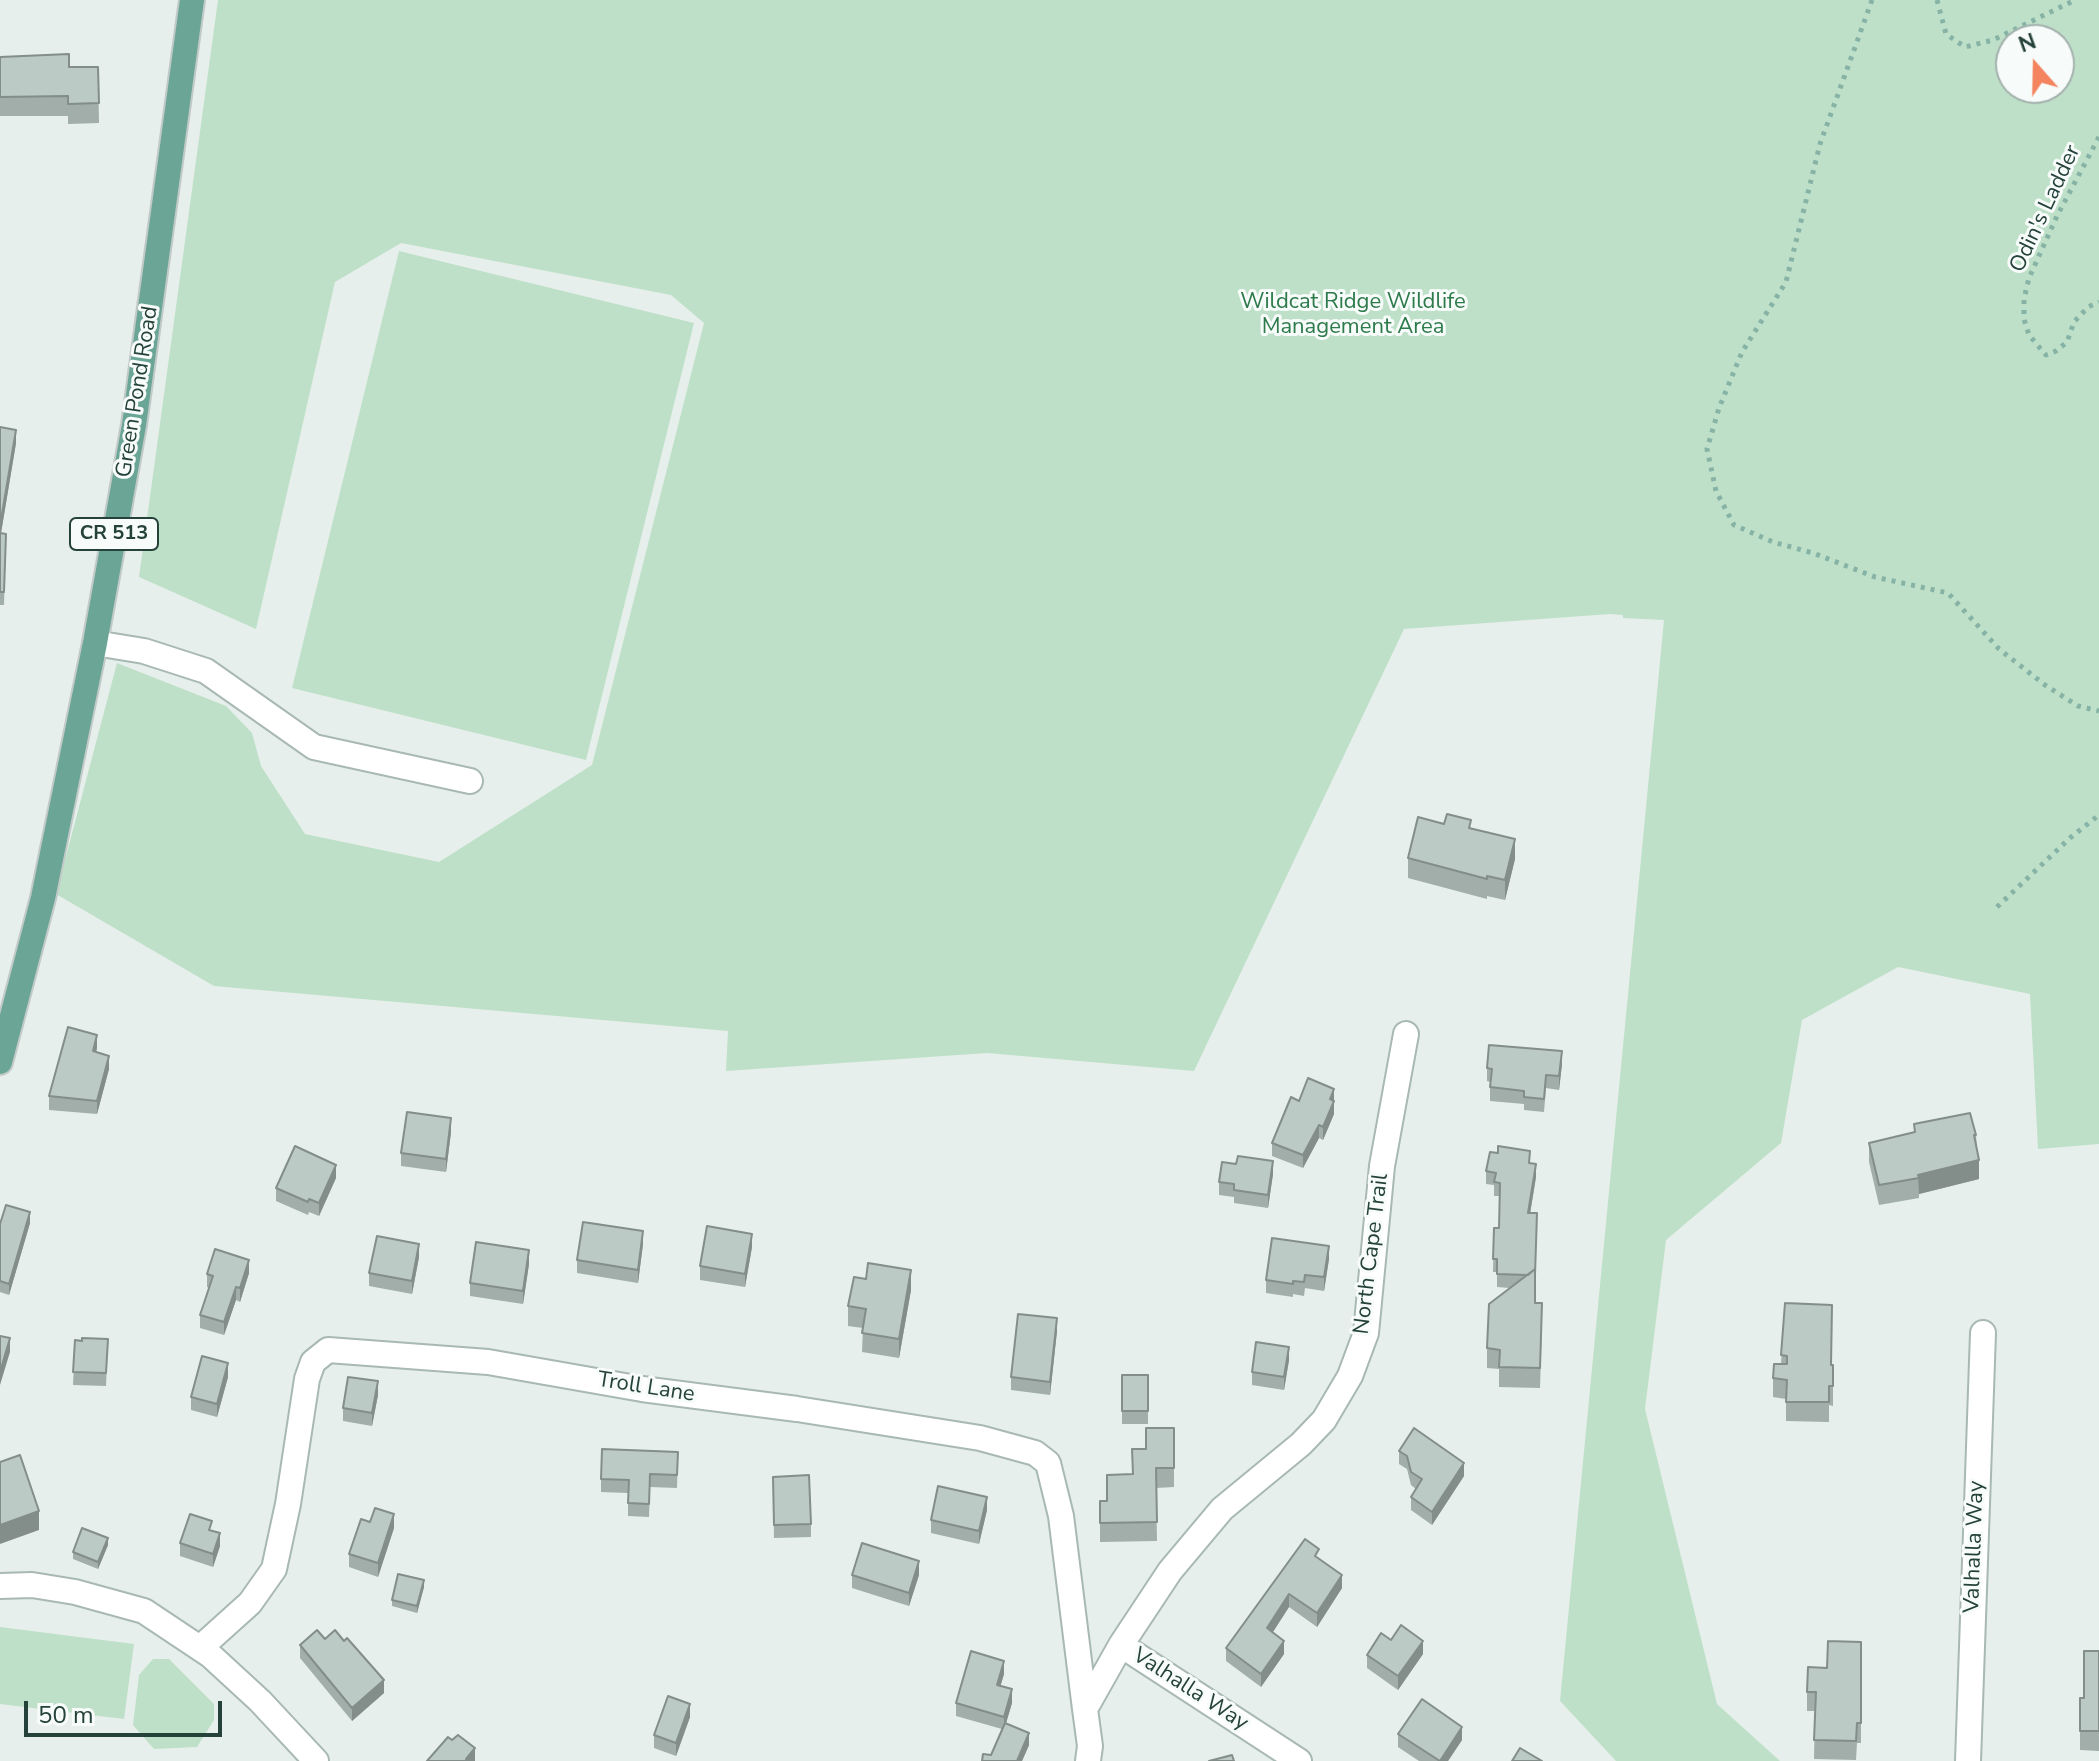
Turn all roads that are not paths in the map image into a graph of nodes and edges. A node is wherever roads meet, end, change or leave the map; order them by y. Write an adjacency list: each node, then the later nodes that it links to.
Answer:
1 (192, 0): 2 (main road, Green Pond Road / CR 513)
2 (95, 643): 3 (street); 5 (main road, Green Pond Road / CR 513)
3 (470, 781)
4 (1406, 1034): 8 (street, North Cape Trail)
5 (0, 1062)
6 (1983, 1333): 14 (street, Valhalla Way)
7 (0, 1586): 9 (street)
8 (1121, 1645): 10 (street, North Cape Trail); 13 (street, Valhalla Way)
9 (200, 1648): 10 (street, Troll Lane); 11 (street)
10 (1085, 1709): 12 (street)
11 (316, 1761)
12 (1088, 1761)
13 (1299, 1761)
14 (1968, 1761)

